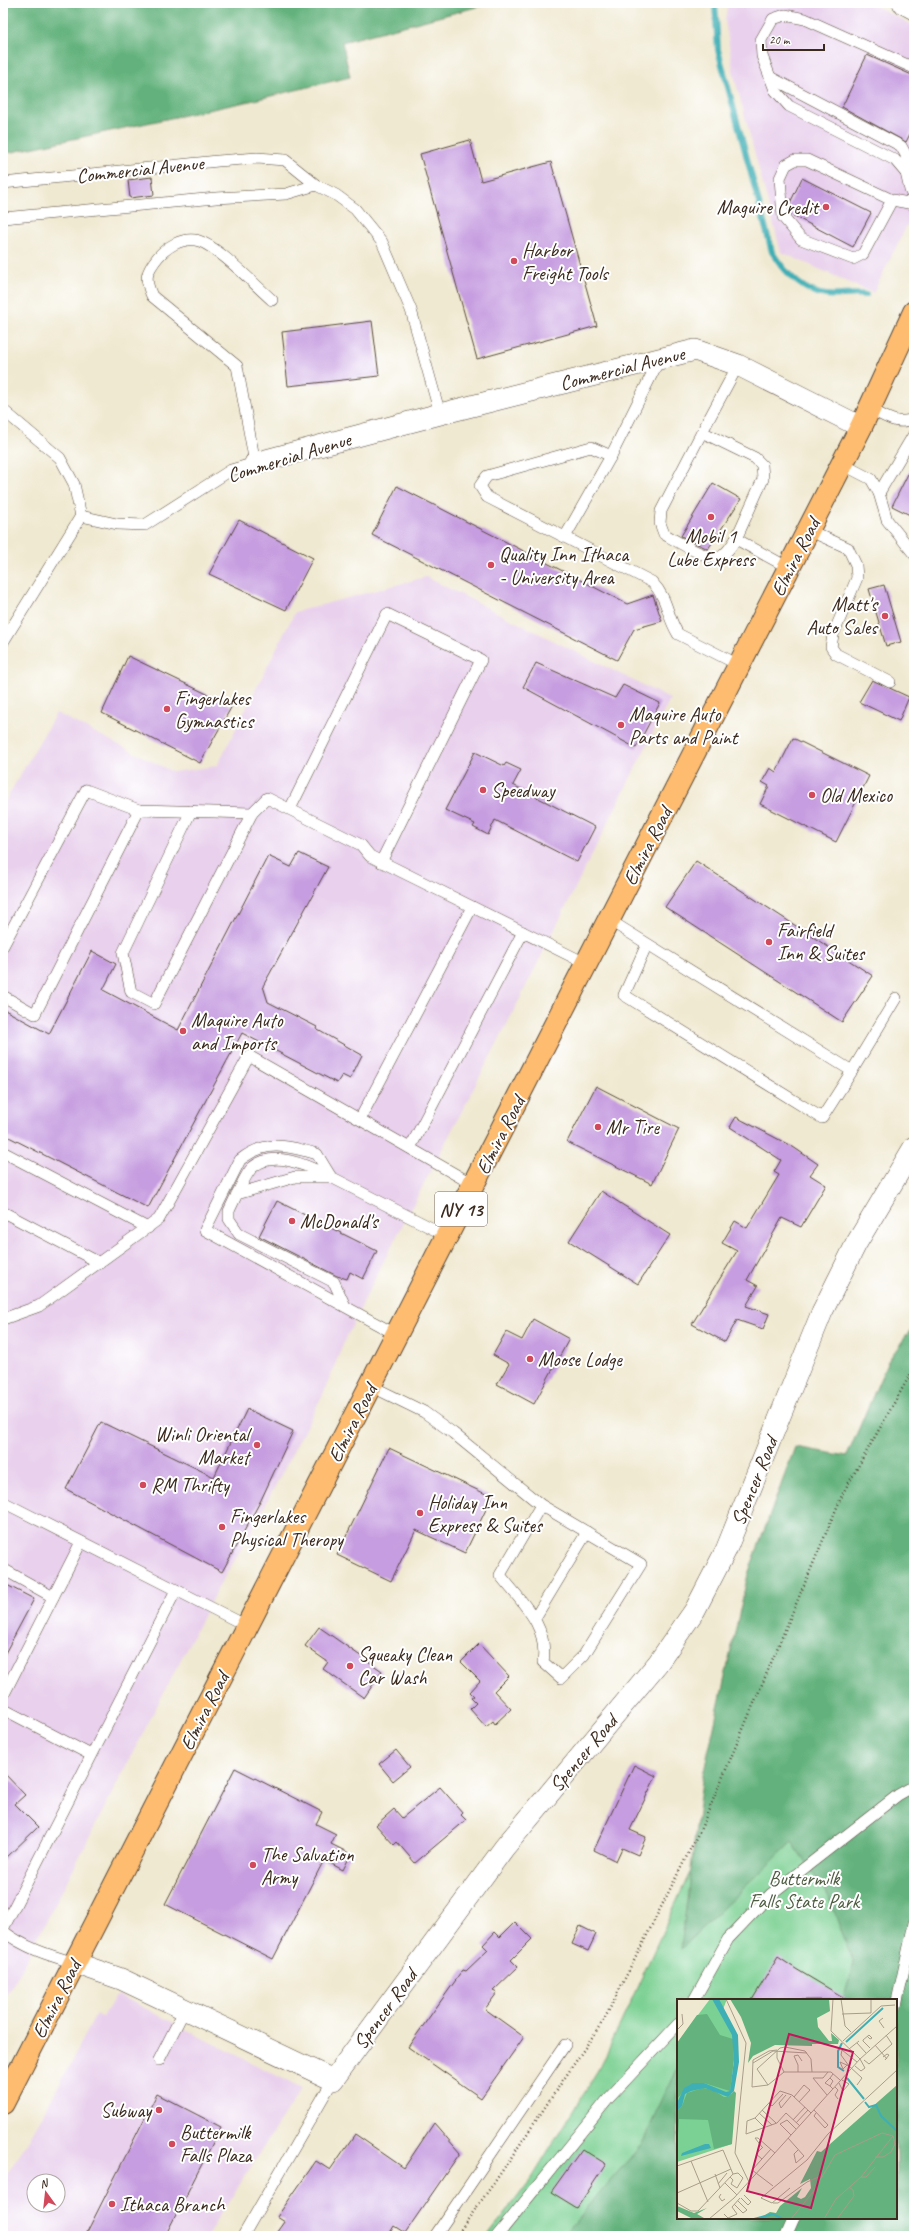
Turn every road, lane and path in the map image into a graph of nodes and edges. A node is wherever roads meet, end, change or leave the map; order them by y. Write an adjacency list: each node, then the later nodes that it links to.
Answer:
1 (903, 3): 2 (street)
2 (914, 9)
3 (914, 68): 4 (lane)
4 (770, 77): 5 (lane); 5 (lane)
5 (906, 173): 8 (lane)
6 (3, 183): 7 (lane, Commercial Avenue)
7 (316, 185): 11 (lane, Commercial Avenue); 17 (lane, Commercial Avenue)
8 (914, 198)
9 (892, 200): 9 (lane); 10 (lane)
10 (914, 204)
11 (3, 218)
12 (272, 300): 23 (lane)
13 (914, 312): 18 (highway, Elmira Road / NY 13)
14 (660, 358): 15 (street, Commercial Avenue); 17 (street, Commercial Avenue); 22 (lane)
15 (738, 366): 18 (street, Commercial Avenue); 20 (lane)
16 (3, 410): 26 (lane)
17 (440, 414): 23 (street, Commercial Avenue)
18 (865, 418): 19 (lane); 24 (highway, Elmira Road / NY 13)
19 (914, 418)
20 (702, 432): 29 (lane); 29 (lane)
21 (914, 434): 25 (lane)
22 (610, 456): 28 (lane); 28 (lane)
23 (255, 463): 26 (lane, Commercial Avenue)
24 (842, 464): 25 (lane); 27 (highway, Elmira Road / NY 13)
25 (879, 493): 30 (lane)
26 (81, 516): 32 (lane)
27 (808, 530): 31 (highway, Elmira Road / NY 13); 34 (lane)
28 (565, 537): 33 (lane)
29 (736, 539): 31 (lane)
30 (914, 554)
31 (789, 568): 33 (highway, Elmira Road / NY 13)
32 (3, 642)
33 (740, 665): 41 (highway, Elmira Road / NY 13)
34 (890, 682)
35 (290, 809): 38 (lane); 39 (lane); 39 (lane)
36 (139, 810): 37 (lane); 44 (lane); 46 (lane)
37 (191, 811): 38 (lane); 38 (lane)
38 (252, 813)
39 (382, 862): 40 (lane)
40 (472, 907): 42 (lane); 49 (lane)
41 (609, 920): 43 (lane); 45 (highway, Elmira Road / NY 13)
42 (523, 932): 45 (lane); 51 (lane)
43 (647, 944): 48 (lane); 48 (lane)
44 (3, 946)
45 (587, 964): 54 (highway, Elmira Road / NY 13)
46 (3, 996)
47 (896, 998): 48 (lane)
48 (852, 1071)
49 (360, 1119): 51 (lane); 57 (lane)
50 (914, 1147): 87 (street, Spencer Road)
51 (410, 1148): 54 (lane)
52 (3, 1152): 57 (lane)
53 (331, 1177): 55 (lane); 55 (lane); 58 (lane); 60 (lane)
54 (474, 1185): 58 (highway, Elmira Road / NY 13)
55 (237, 1194): 60 (lane)
56 (3, 1212): 59 (lane)
57 (148, 1228): 59 (lane)
58 (447, 1236): 62 (highway, Elmira Road / NY 13)
59 (100, 1263): 61 (lane)
60 (344, 1306): 62 (lane)
61 (3, 1319)
62 (397, 1335): 64 (highway, Elmira Road / NY 13)
63 (914, 1368): 92 (path)
64 (371, 1386): 66 (lane); 73 (highway, Elmira Road / NY 13)
65 (3, 1502): 68 (lane)
66 (541, 1505): 67 (lane); 72 (lane)
67 (587, 1532): 72 (lane); 72 (lane)
68 (81, 1542): 70 (lane); 71 (lane)
69 (3, 1569): 71 (lane)
70 (176, 1590): 73 (lane); 76 (lane)
71 (53, 1597): 74 (lane)
72 (535, 1618)
73 (247, 1626): 80 (highway, Elmira Road / NY 13)
74 (3, 1696)
75 (3, 1709): 76 (lane)
76 (91, 1755): 79 (lane)
77 (914, 1786): 81 (lane)
78 (914, 1923): 82 (lane)
79 (3, 1930): 80 (lane)
80 (75, 1963): 83 (street); 88 (highway, Elmira Road / NY 13)
81 (695, 1999)
82 (897, 2001)
83 (185, 2009): 86 (lane); 87 (street)
84 (677, 2025): 93 (lane)
85 (565, 2045): 91 (lane)
86 (159, 2060)
87 (334, 2080): 90 (lane)
88 (3, 2103)
89 (794, 2219): 94 (lane)
90 (244, 2236)
91 (435, 2236)
92 (456, 2236)
93 (497, 2236)
94 (786, 2236)

